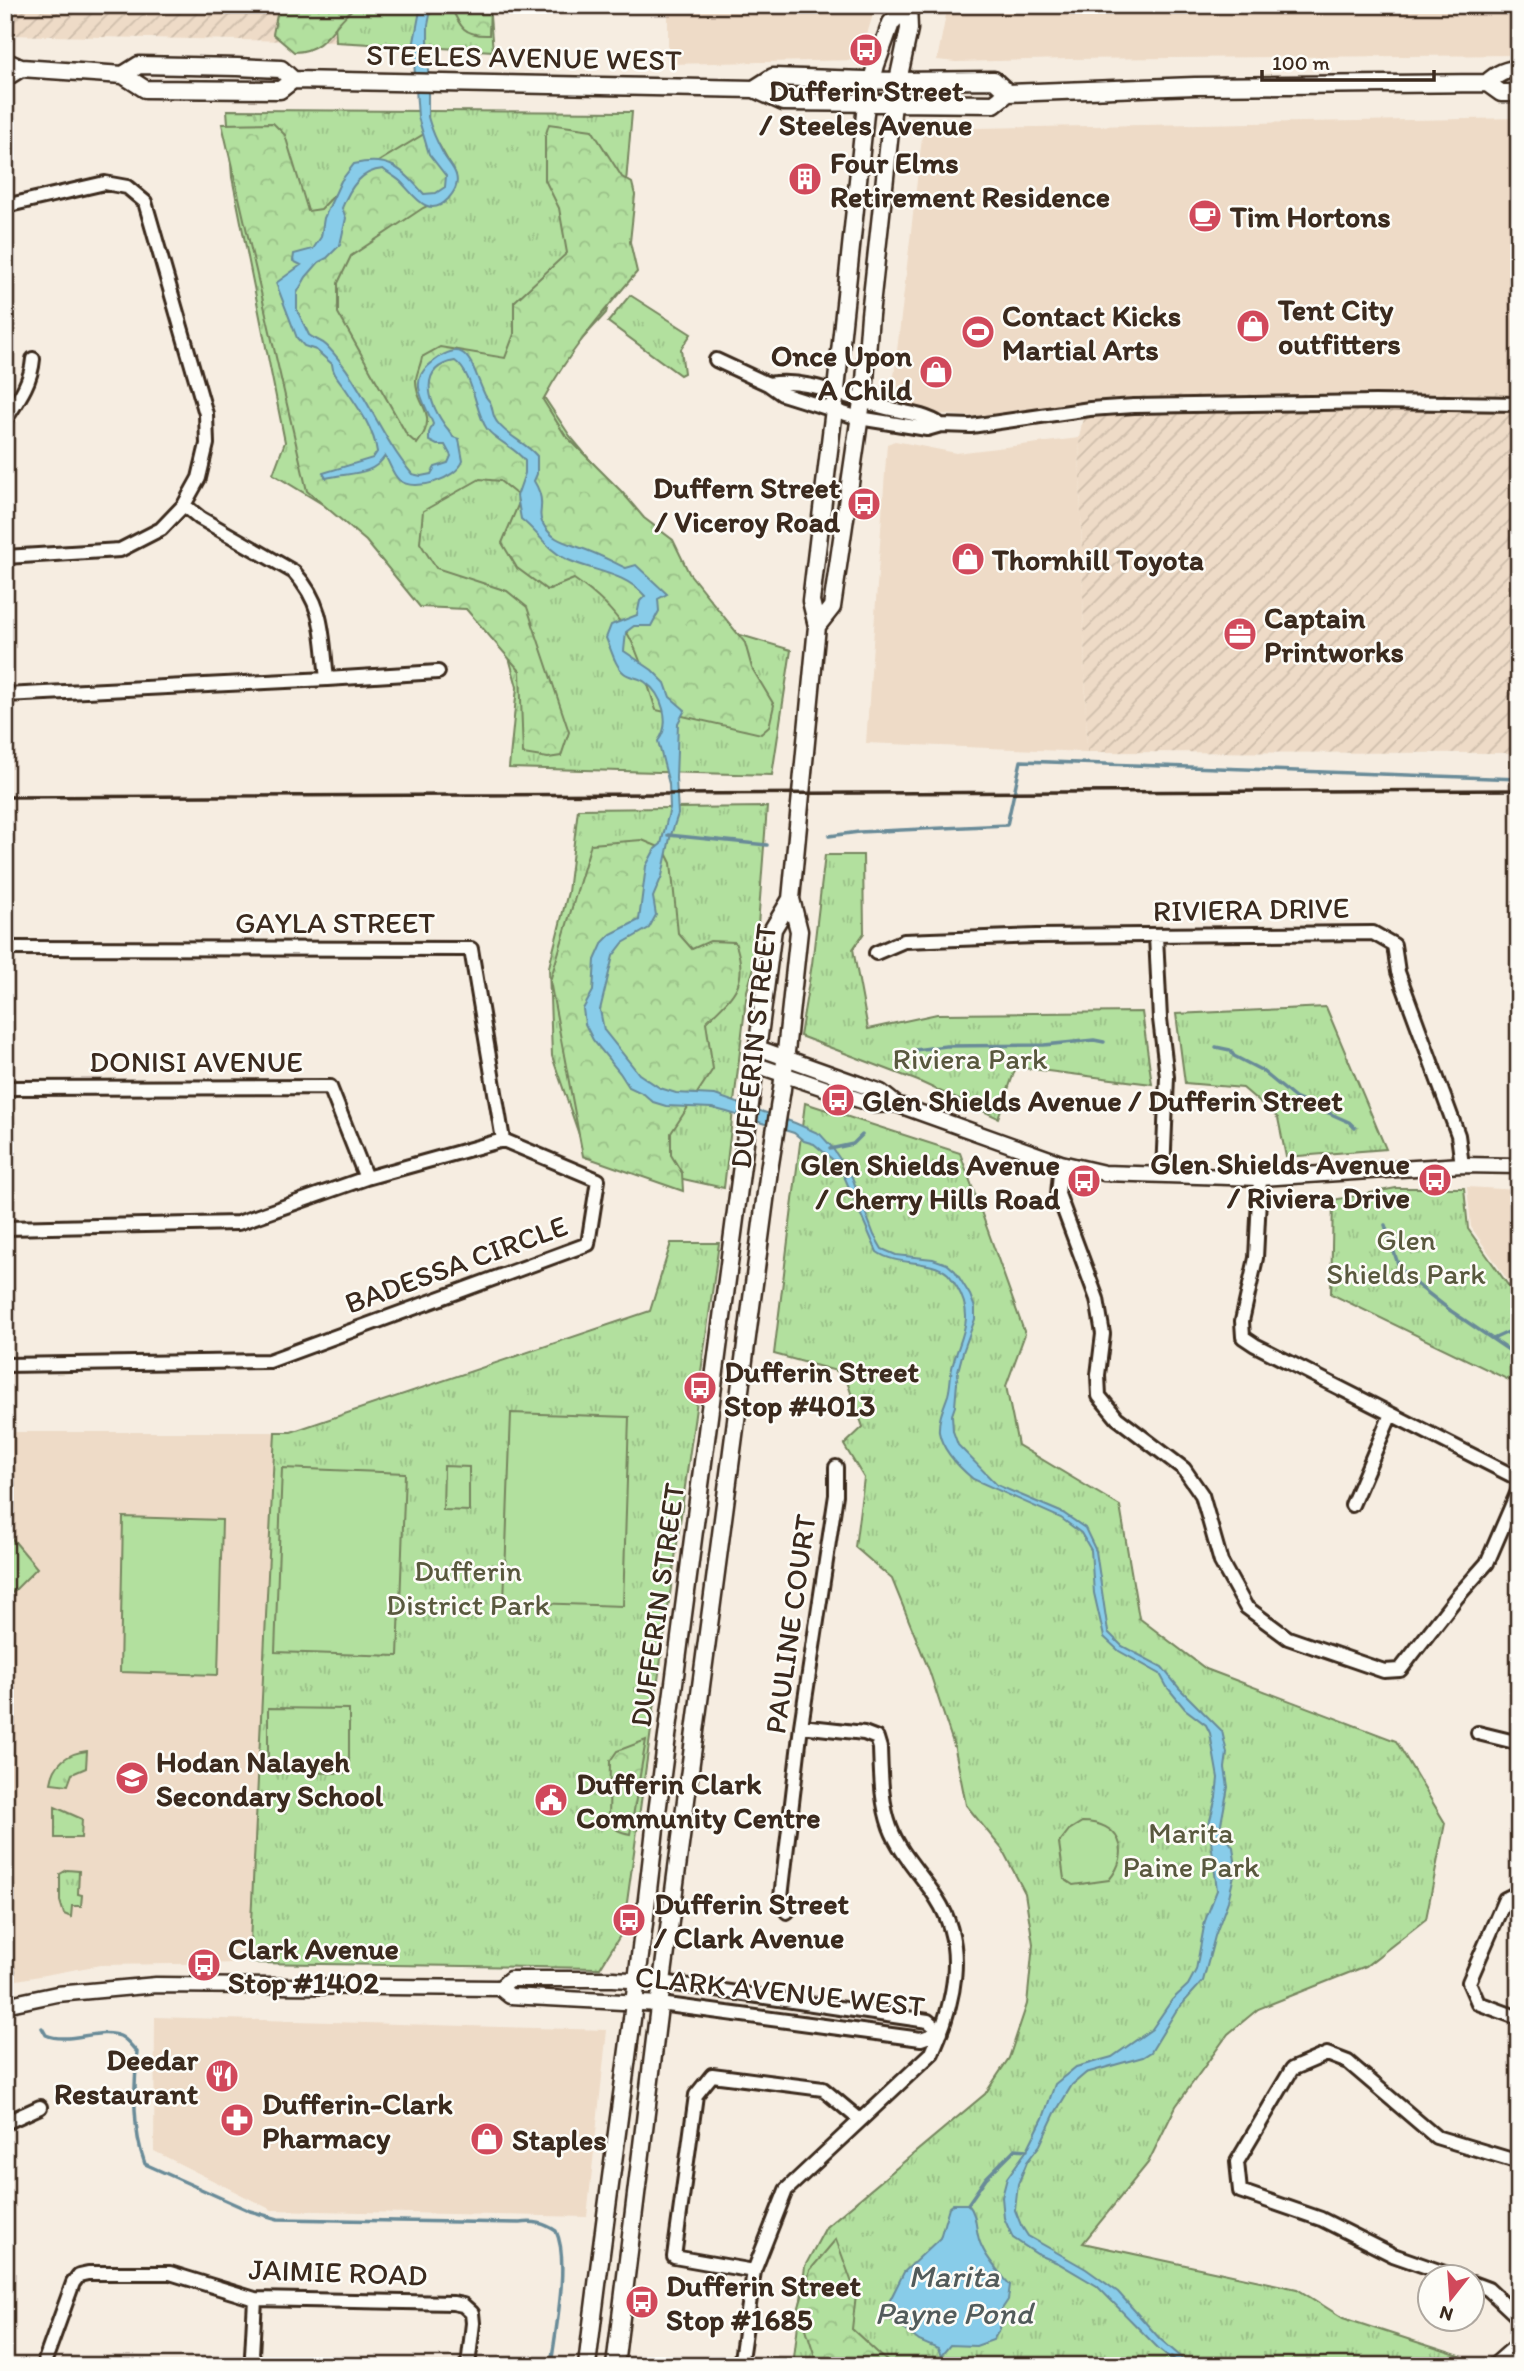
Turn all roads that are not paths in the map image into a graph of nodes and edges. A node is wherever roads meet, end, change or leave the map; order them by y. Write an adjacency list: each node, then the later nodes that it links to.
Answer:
1 (908, 5): 8 (main road, DUFFERIN STREET); 10 (main road, DUFFERIN STREET)
2 (5, 61): 3 (main road, STEELES AVENUE WEST)
3 (21, 68): 6 (main road, STEELES AVENUE WEST); 7 (main road)
4 (213, 68): 6 (main road, STEELES AVENUE WEST); 9 (main road, STEELES AVENUE WEST); 12 (main road)
5 (1519, 69): 11 (main road, STEELES AVENUE WEST)
6 (123, 75): 12 (main road, STEELES AVENUE WEST)
7 (5, 78)
8 (872, 79): 10 (main road, STEELES AVENUE WEST); 13 (main road, STEELES AVENUE WEST); 16 (main road, DUFFERIN STREET)
9 (293, 80): 12 (main road, STEELES AVENUE WEST); 13 (main road, STEELES AVENUE WEST)
10 (896, 80): 14 (main road, STEELES AVENUE WEST); 17 (main road, DUFFERIN STREET)
11 (1487, 83): 14 (main road, STEELES AVENUE WEST); 15 (main road, STEELES AVENUE WEST)
12 (212, 89)
13 (754, 89): 16 (main road, STEELES AVENUE WEST)
14 (1008, 93): 17 (main road, STEELES AVENUE WEST)
15 (1519, 93)
16 (866, 104): 17 (main road, STEELES AVENUE WEST); 22 (main road, DUFFERIN STREET)
17 (893, 104): 25 (main road, DUFFERIN STREET)
18 (5, 206): 27 (street)
19 (33, 359): 26 (street)
20 (716, 360): 21 (street)
21 (768, 384): 22 (street); 24 (street)
22 (836, 392): 24 (main road, DUFFERIN STREET); 25 (street)
23 (1519, 404): 25 (street)
24 (834, 409): 25 (street); 29 (main road, DUFFERIN STREET)
25 (861, 409): 29 (main road, DUFFERIN STREET)
26 (5, 420)
27 (184, 505): 28 (street); 31 (street)
28 (5, 556)
29 (817, 626): 33 (main road, DUFFERIN STREET)
30 (438, 672): 31 (street)
31 (327, 679): 32 (street)
32 (5, 695)
33 (791, 899): 37 (main road, DUFFERIN STREET); 38 (main road, DUFFERIN STREET)
34 (1156, 936): 36 (street, RIVIERA DRIVE); 45 (street, RIVIERA DRIVE); 47 (street)
35 (5, 948): 43 (street, GAYLA STREET)
36 (876, 953)
37 (758, 1048): 38 (street); 39 (main road, DUFFERIN STREET)
38 (786, 1058): 40 (main road, DUFFERIN STREET); 42 (street)
39 (756, 1065): 40 (street); 62 (main road, DUFFERIN STREET)
40 (784, 1075): 42 (street); 63 (main road, DUFFERIN STREET)
41 (5, 1088): 48 (street, DONISI AVENUE)
42 (896, 1104): 44 (street)
43 (503, 1140): 48 (street); 51 (street, BADESSA CIRCLE)
44 (1060, 1163): 47 (street); 55 (street)
45 (1462, 1165): 46 (street); 49 (street)
46 (1519, 1166)
47 (1163, 1173): 49 (street)
48 (366, 1178): 50 (street)
49 (1260, 1178): 52 (street)
50 (5, 1228)
51 (5, 1365)
52 (1391, 1414): 54 (street); 56 (street)
53 (836, 1467): 57 (street, PAULINE COURT)
54 (1519, 1479)
55 (1519, 1489)
56 (1352, 1505)
57 (801, 1726): 61 (street, PAULINE COURT); 69 (street)
58 (1478, 1734): 59 (street)
59 (1519, 1743)
60 (1519, 1892): 68 (street)
61 (786, 1912)
62 (637, 1980): 63 (street, CLARK AVENUE WEST); 64 (street, CLARK AVENUE WEST); 65 (main road, DUFFERIN STREET)
63 (662, 1983): 66 (main road, DUFFERIN STREET); 69 (street, CLARK AVENUE WEST)
64 (500, 1988): 65 (street, CLARK AVENUE WEST); 67 (street, CLARK AVENUE WEST)
65 (634, 2001): 66 (street, CLARK AVENUE WEST); 83 (main road, DUFFERIN STREET)
66 (660, 2004): 69 (street, CLARK AVENUE WEST); 84 (main road, DUFFERIN STREET)
67 (5, 2005)
68 (1519, 2018)
69 (941, 2032): 71 (street)
70 (40, 2107): 72 (street)
71 (860, 2120): 75 (street); 75 (street)
72 (5, 2123)
73 (1519, 2162): 74 (street)
74 (1416, 2263)
75 (754, 2271): 85 (street)
76 (1486, 2288): 78 (street)
77 (255, 2299): 80 (street, JAIMIE ROAD); 81 (street); 82 (street, JAIMIE ROAD)
78 (1519, 2318)
79 (1519, 2344): 86 (street)
80 (43, 2366)
81 (258, 2366)
82 (468, 2366)
83 (587, 2366)
84 (615, 2366)
85 (740, 2366)
86 (1494, 2366)

